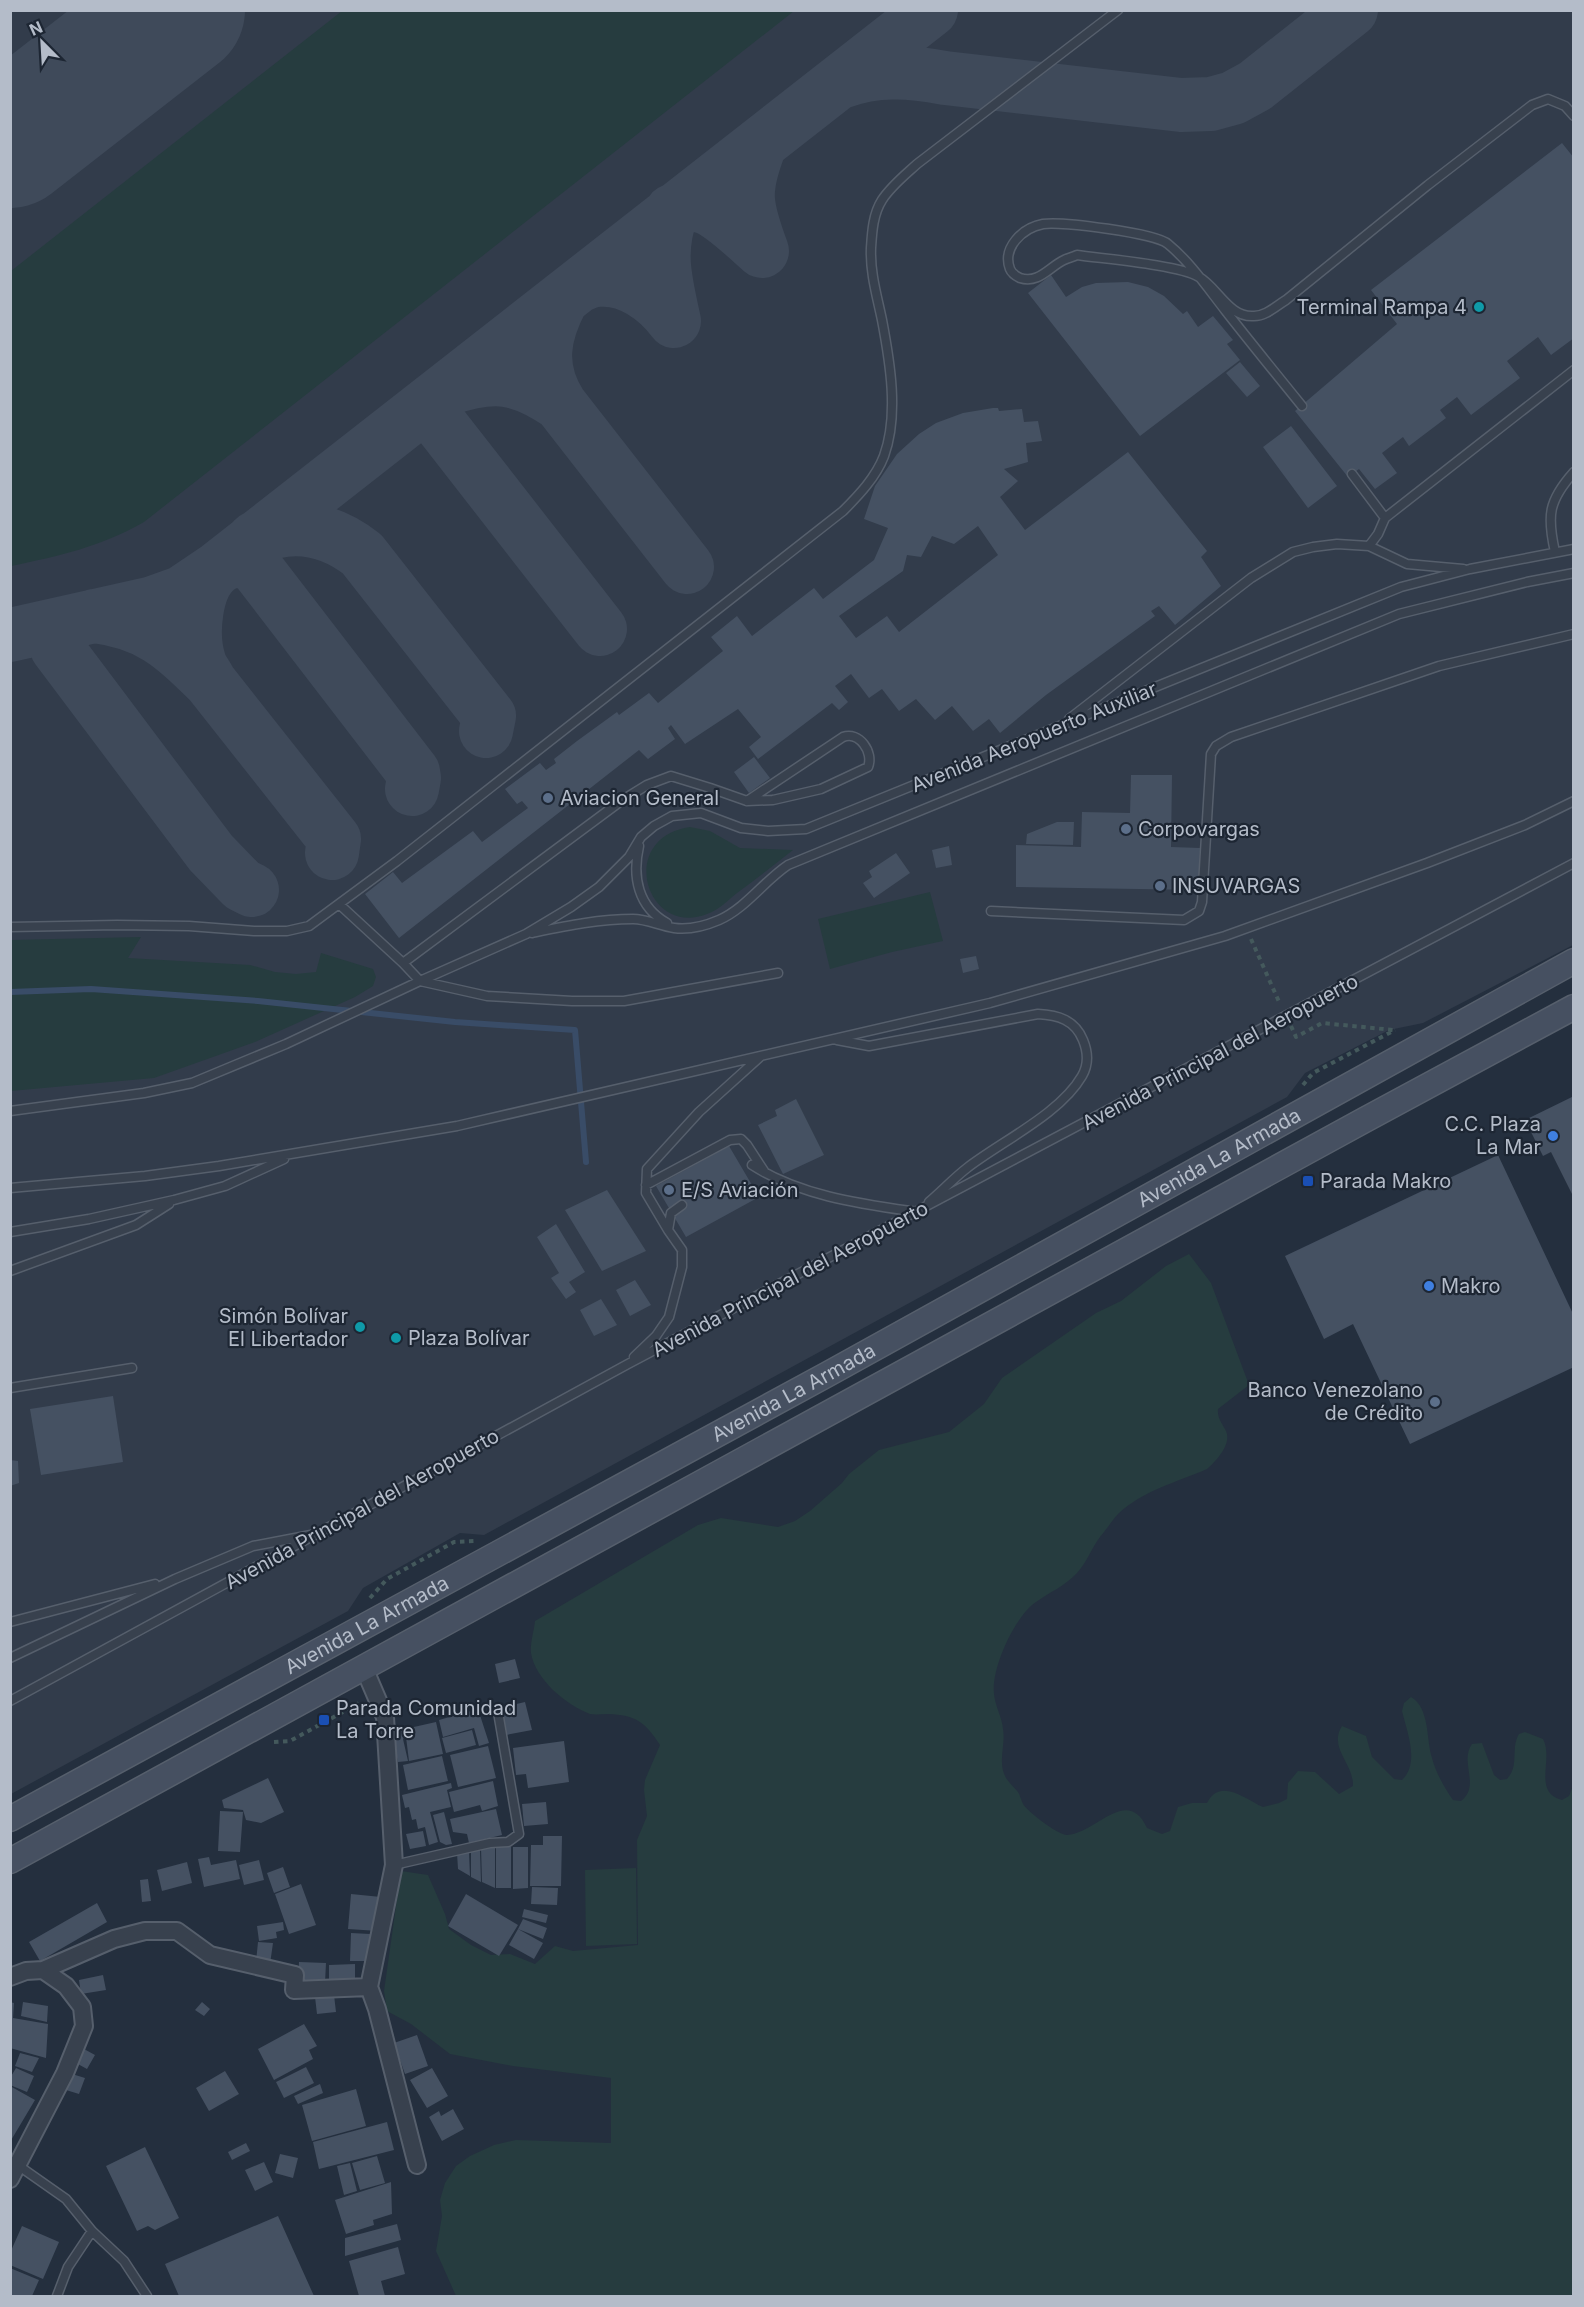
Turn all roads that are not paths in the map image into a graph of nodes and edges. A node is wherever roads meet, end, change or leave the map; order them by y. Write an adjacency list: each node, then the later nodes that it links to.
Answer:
1 (1118, 10): 20 (lane)
2 (1574, 116): 3 (lane)
3 (1198, 276): 3 (lane); 5 (lane)
4 (1574, 370): 8 (lane)
5 (1302, 406)
6 (1574, 472): 11 (lane)
7 (1352, 474): 8 (lane)
8 (1385, 518): 9 (lane)
9 (1369, 546): 12 (lane); 15 (lane)
10 (1574, 549): 11 (lane, Avenida Aeropuerto Auxiliar)
11 (1555, 552): 12 (lane, Avenida Aeropuerto Auxiliar)
12 (1470, 569): 15 (lane, Avenida Aeropuerto Auxiliar)
13 (1574, 573): 23 (lane, Avenida Aeropuerto Auxiliar)
14 (1574, 634): 21 (lane)
15 (1058, 726): 18 (lane, Avenida Aeropuerto Auxiliar)
16 (747, 801): 16 (lane); 25 (lane)
17 (1574, 801): 30 (lane)
18 (641, 837): 23 (lane); 24 (lane, Avenida Aeropuerto Auxiliar)
19 (1574, 863): 40 (lane, Avenida Principal del Aeropuerto)
20 (340, 904): 22 (lane); 25 (lane)
21 (991, 911)
22 (10, 927)
23 (675, 928): 24 (lane, Avenida Aeropuerto Auxiliar)
24 (526, 934): 28 (lane, Avenida Aeropuerto Auxiliar)
25 (403, 963): 28 (lane)
26 (1570, 966): 54 (main road, Avenida La Armada)
27 (778, 973): 28 (lane)
28 (420, 981): 32 (lane, Avenida Aeropuerto Auxiliar)
29 (1574, 1007): 51 (main road, Avenida La Armada)
30 (832, 1039): 31 (lane); 40 (lane)
31 (761, 1056): 33 (lane); 36 (lane)
32 (10, 1111)
33 (296, 1154): 37 (lane); 38 (lane)
34 (752, 1165): 35 (lane)
35 (767, 1175): 36 (lane); 40 (lane)
36 (646, 1185): 41 (lane)
37 (10, 1188)
38 (174, 1200): 42 (lane); 43 (lane)
39 (682, 1205): 41 (lane)
40 (918, 1212): 44 (lane, Avenida Principal del Aeropuerto)
41 (668, 1230): 44 (lane)
42 (10, 1232)
43 (10, 1271)
44 (628, 1364): 47 (lane, Avenida Principal del Aeropuerto)
45 (132, 1368): 46 (lane)
46 (10, 1389)
47 (320, 1533): 48 (lane); 52 (lane, Avenida Principal del Aeropuerto)
48 (175, 1579): 49 (lane); 50 (lane)
49 (10, 1622)
50 (10, 1658)
51 (364, 1668): 55 (main road, Avenida La Armada); 56 (street)
52 (10, 1701)
53 (498, 1713): 56 (lane)
54 (10, 1819)
55 (10, 1861)
56 (394, 1865): 59 (street)
57 (43, 1970): 58 (street); 59 (street); 61 (street)
58 (10, 1977)
59 (369, 1987): 60 (street)
60 (417, 2165)
61 (15, 2172): 62 (lane)
62 (92, 2231): 63 (lane); 64 (lane)
63 (57, 2296)
64 (147, 2296)

